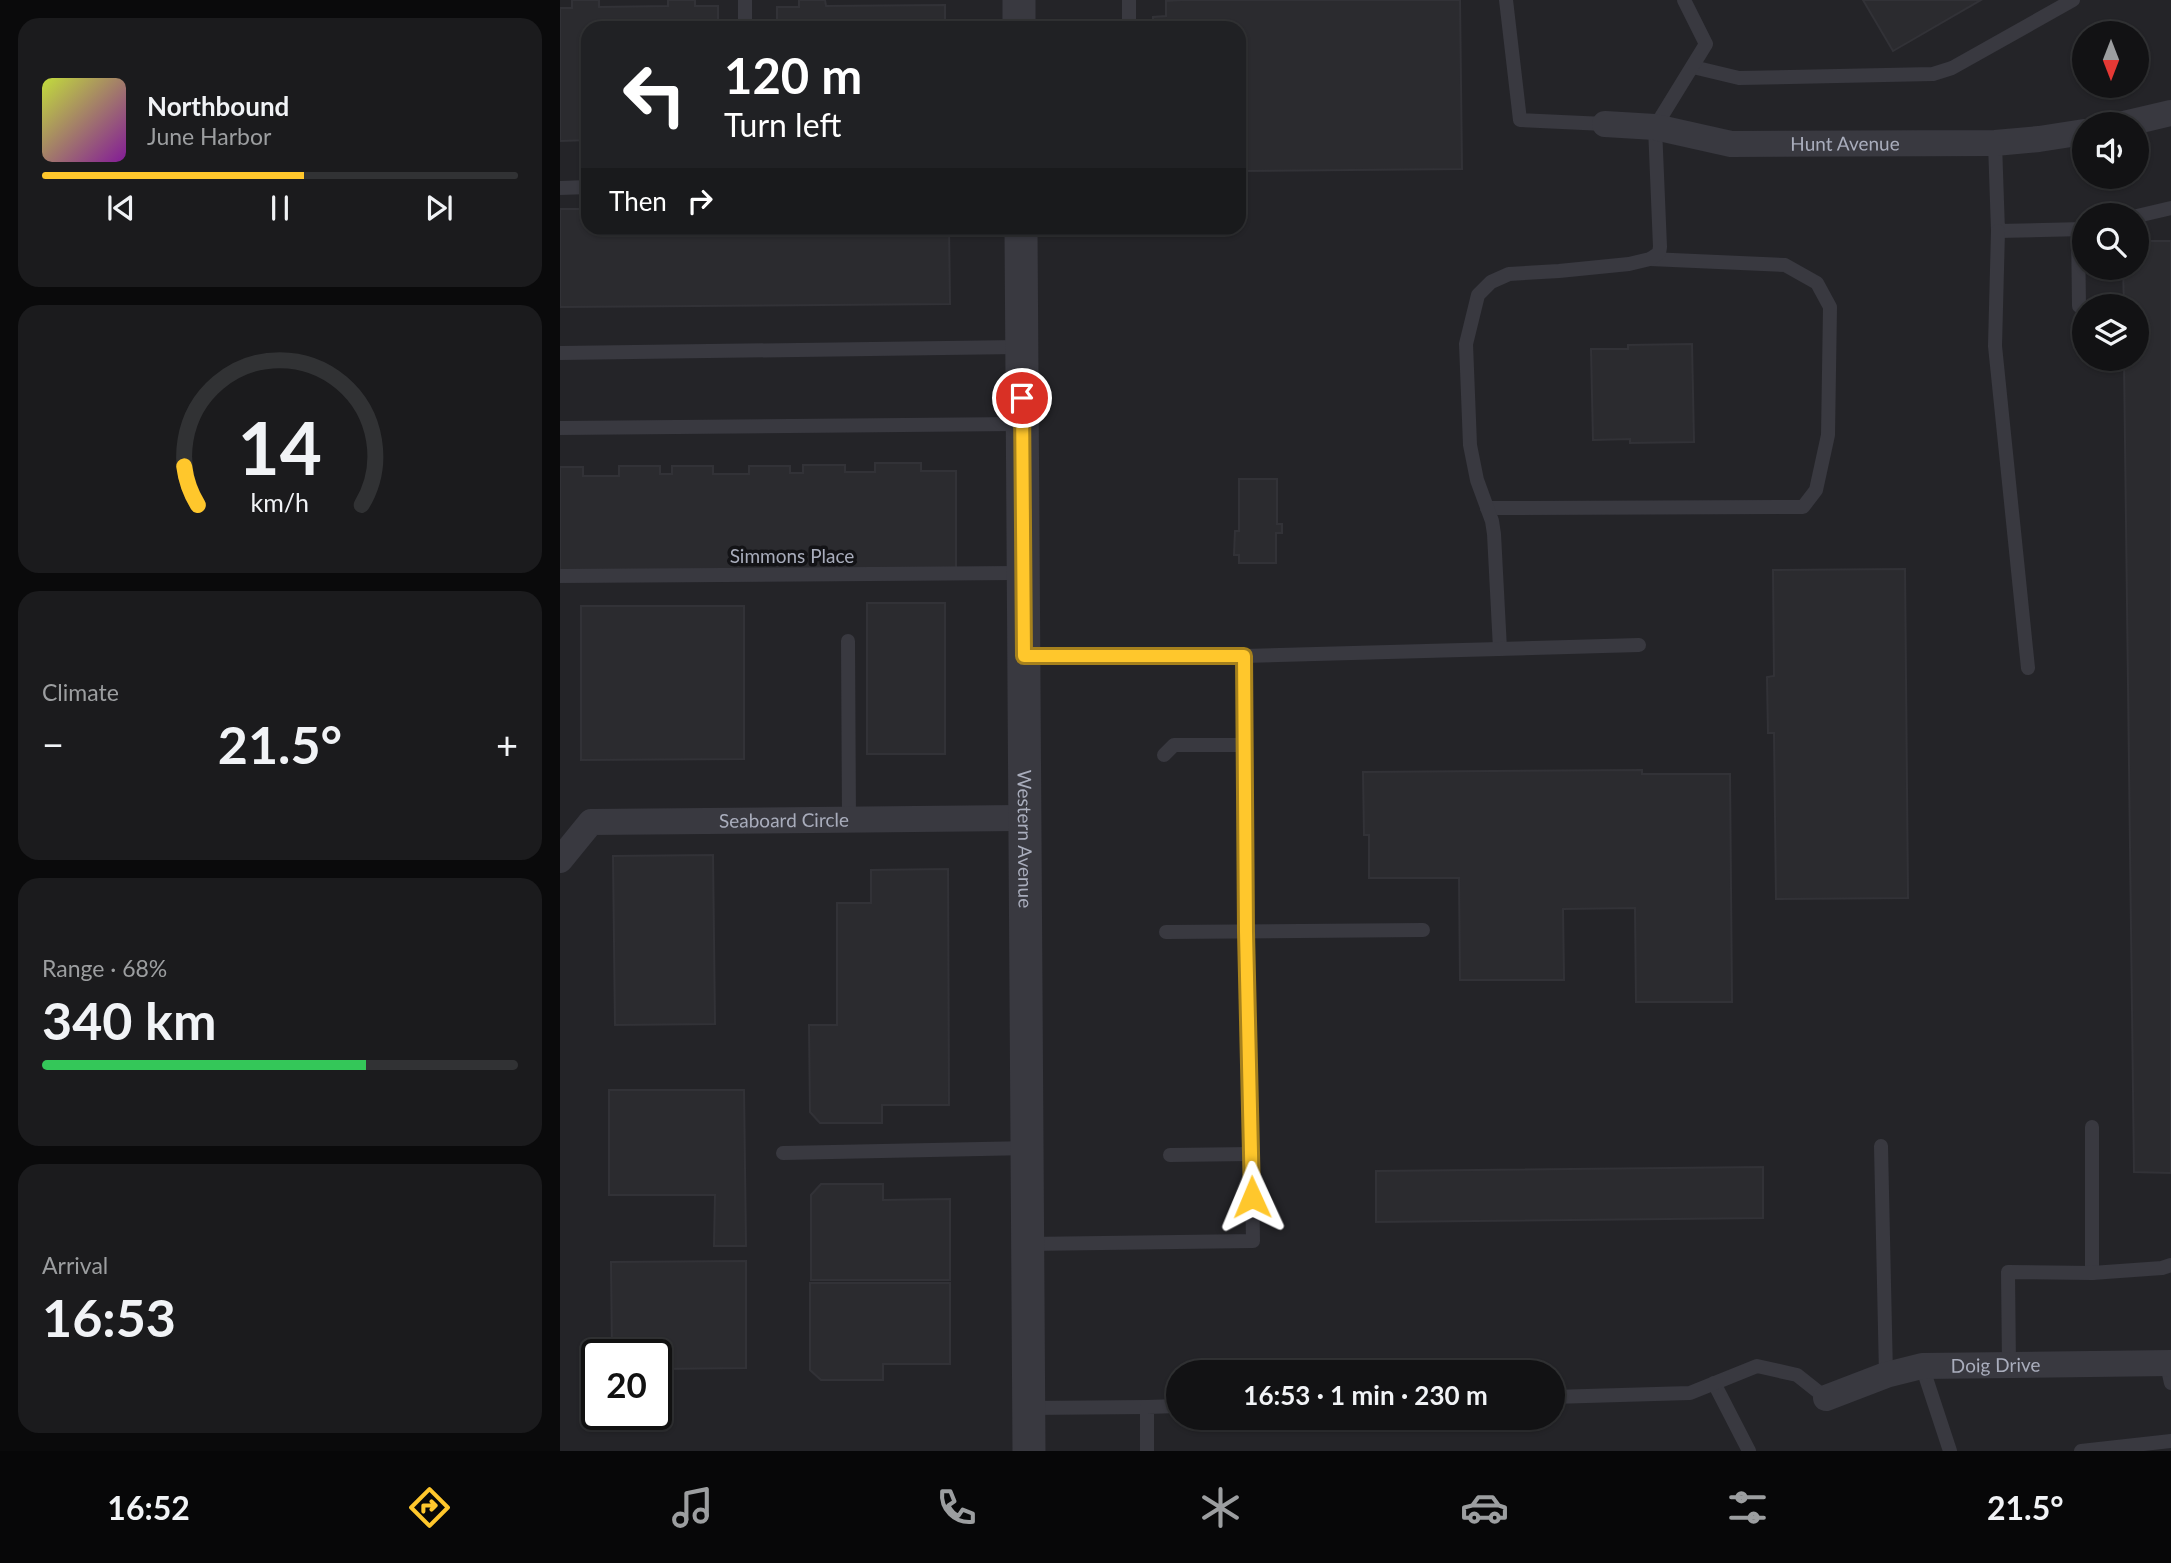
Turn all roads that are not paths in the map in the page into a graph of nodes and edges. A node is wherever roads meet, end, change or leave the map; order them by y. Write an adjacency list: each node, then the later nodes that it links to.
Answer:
1 (745, 0): 7 (lane)
2 (1019, 0): 8 (street)
3 (1129, 0): 9 (lane)
4 (1506, 0): 13 (lane)
5 (1684, 0): 10 (lane)
6 (2073, 0): 10 (lane)
7 (745, 21)
8 (1019, 21)
9 (1129, 21)
10 (1693, 66): 14 (lane)
11 (2171, 113): 12 (street)
12 (2149, 118)
13 (1605, 124): 14 (street, Hunt Avenue)
14 (1655, 127): 16 (street, Hunt Avenue); 24 (lane)
15 (2072, 134): 16 (street, Hunt Avenue)
16 (1996, 143): 22 (lane)
17 (581, 187): 18 (lane)
18 (560, 188)
19 (2171, 208): 20 (lane)
20 (2149, 213)
21 (2072, 229): 22 (lane)
22 (1998, 232): 37 (lane)
23 (1021, 235): 25 (street, Western Avenue)
24 (1650, 260): 29 (lane); 29 (lane)
25 (1022, 347): 26 (lane); 27 (street, Western Avenue)
26 (560, 352)
27 (1023, 424): 28 (lane); 30 (street, Western Avenue)
28 (560, 428)
29 (1487, 508): 34 (lane)
30 (1024, 573): 31 (lane, Simmons Place); 35 (street, Western Avenue)
31 (560, 576)
32 (848, 641): 41 (lane)
33 (1639, 645): 34 (lane)
34 (1500, 649): 36 (lane)
35 (1024, 656): 36 (lane); 40 (street, Western Avenue)
36 (1244, 656): 38 (lane)
37 (2028, 668)
38 (1244, 745): 39 (lane); 45 (lane)
39 (1164, 755)
40 (1024, 818): 41 (street, Seaboard Circle); 48 (street, Western Avenue)
41 (849, 820): 42 (street, Seaboard Circle)
42 (560, 860)
43 (1423, 930): 45 (lane)
44 (1166, 932): 45 (lane)
45 (1246, 932): 50 (lane)
46 (2092, 1127): 54 (lane)
47 (1881, 1146): 58 (lane)
48 (1026, 1148): 49 (lane); 52 (street, Western Avenue)
49 (783, 1153)
50 (1252, 1154): 51 (lane); 52 (lane)
51 (1170, 1155)
52 (1027, 1244): 64 (street, Western Avenue)
53 (2171, 1265): 54 (lane)
54 (2092, 1273): 56 (lane)
55 (1922, 1366): 56 (street, Doig Drive); 58 (street, Doig Drive); 69 (lane)
56 (2009, 1366): 57 (street, Doig Drive)
57 (2170, 1370)
58 (1886, 1376): 61 (street, Doig Drive)
59 (1714, 1383): 60 (lane); 61 (lane); 68 (lane)
60 (1565, 1397)
61 (1826, 1398)
62 (1166, 1406): 63 (lane)
63 (1147, 1407): 64 (lane); 67 (lane)
64 (1028, 1408): 66 (street, Western Avenue)
65 (2171, 1441): 70 (lane)
66 (1029, 1451)
67 (1147, 1451)
68 (1749, 1451)
69 (1950, 1451)
70 (2081, 1451)

